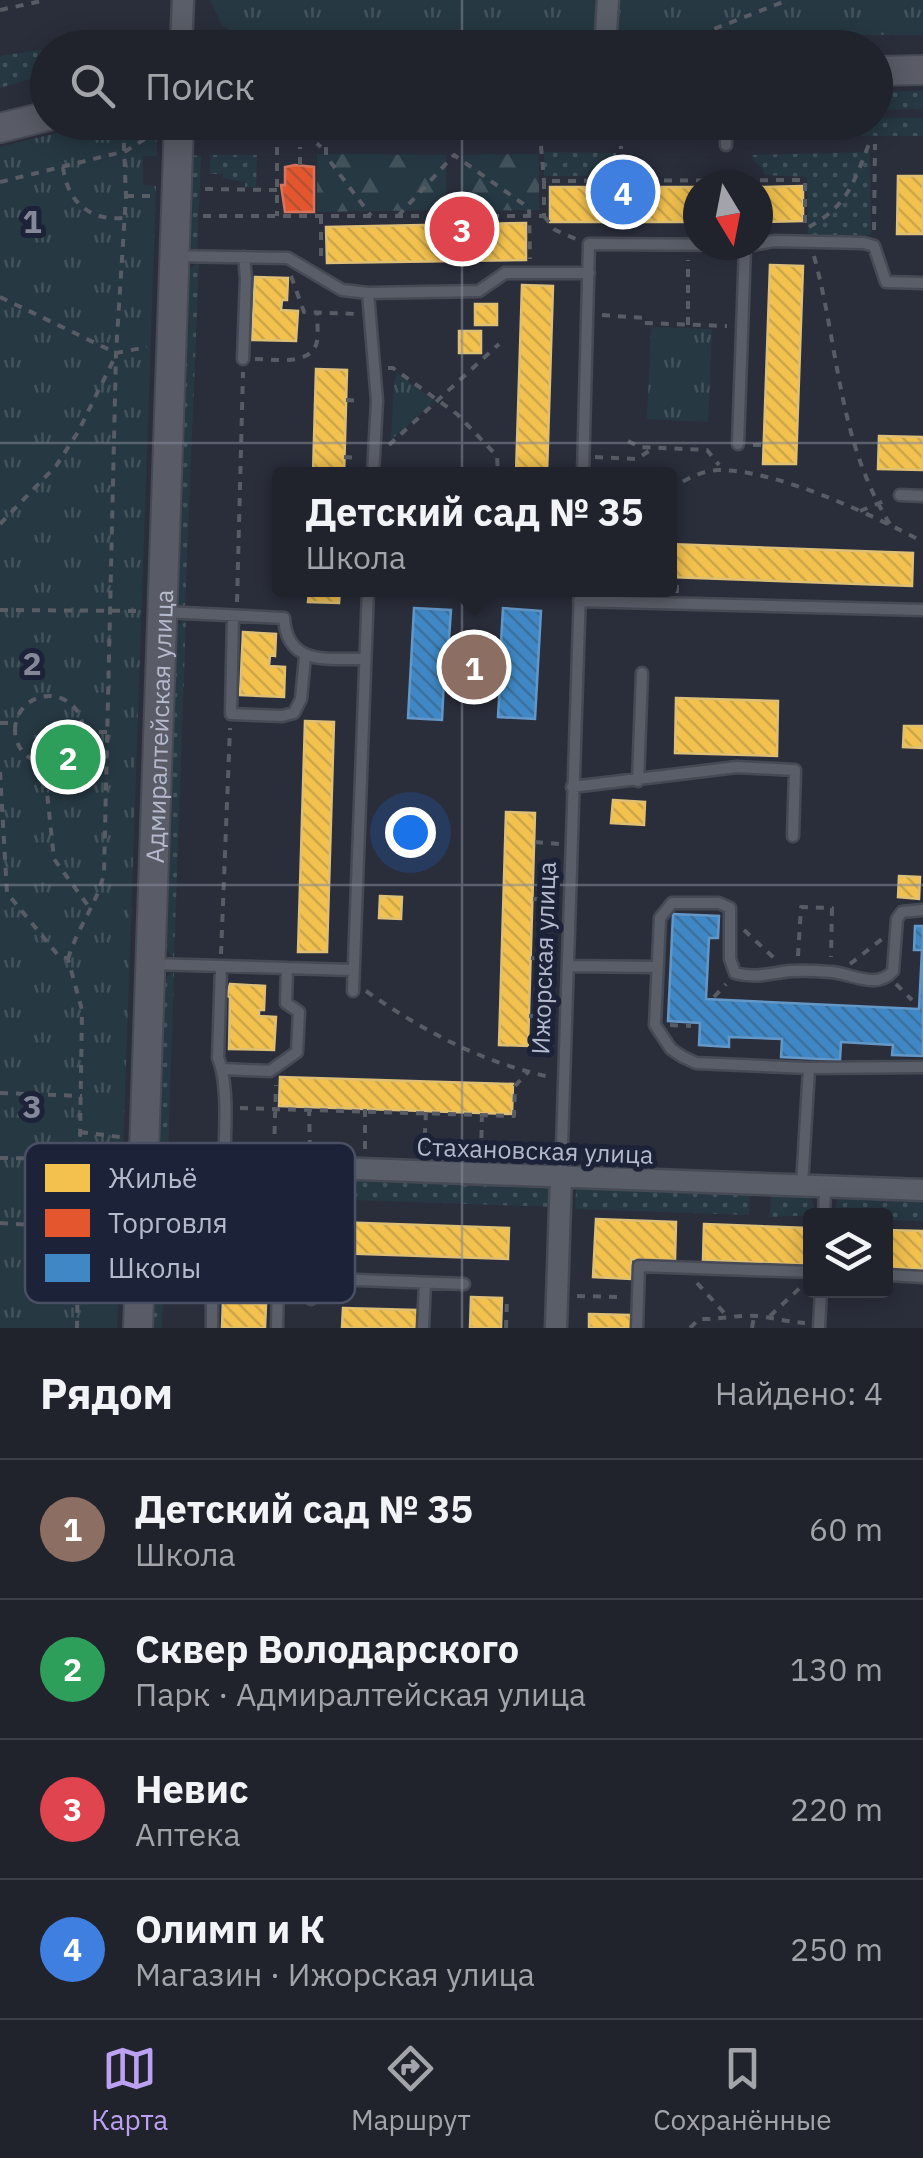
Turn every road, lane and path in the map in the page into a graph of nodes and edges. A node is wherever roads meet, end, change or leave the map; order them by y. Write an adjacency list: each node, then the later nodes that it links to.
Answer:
1 (46, 0): 5 (path)
2 (183, 0): 6 (street)
3 (608, 0): 7 (street)
4 (788, 0): 8 (path)
5 (0, 10)
6 (182, 30)
7 (607, 30)
8 (712, 30)
9 (893, 70): 10 (street)
10 (923, 70)
11 (30, 102): 12 (street)
12 (0, 109)
13 (30, 120): 14 (street)
14 (0, 128)
15 (125, 140): 25 (path)
16 (146, 140): 25 (path)
17 (170, 140): 48 (street, Адмиралтейская улица)
18 (315, 140): 38 (path)
19 (726, 140): 20 (lane)
20 (726, 145)
21 (277, 146): 32 (path)
22 (541, 146): 28 (path)
23 (621, 146): 29 (path)
24 (300, 147): 26 (path)
25 (126, 152): 27 (path); 33 (path)
26 (300, 165)
27 (63, 168): 30 (path); 42 (path)
28 (544, 181): 29 (path); 41 (path)
29 (621, 181): 43 (path)
30 (0, 182)
31 (205, 188): 32 (path)
32 (277, 190): 36 (path)
33 (126, 196): 34 (path); 42 (path)
34 (156, 196)
35 (204, 216): 36 (path)
36 (278, 216): 37 (path)
37 (321, 216): 38 (path); 55 (path)
38 (370, 216): 39 (path)
39 (398, 216): 40 (path); 40 (path)
40 (529, 216): 41 (path); 53 (path)
41 (544, 216): 45 (path)
42 (124, 218): 66 (path)
43 (807, 238): 44 (lane); 47 (lane); 47 (path); 83 (path)
44 (773, 242)
45 (589, 244): 46 (lane); 54 (lane)
46 (683, 246)
47 (874, 246): 56 (lane)
48 (174, 256): 49 (lane); 94 (street, Адмиралтейская улица)
49 (244, 257): 50 (lane); 67 (lane)
50 (284, 258): 55 (lane); 59 (path)
51 (688, 260): 62 (path)
52 (750, 260): 63 (lane)
53 (531, 273): 54 (lane); 57 (lane)
54 (588, 273): 77 (lane)
55 (321, 280): 57 (lane)
56 (923, 283)
57 (368, 293): 60 (lane)
58 (0, 298): 66 (path)
59 (317, 312): 60 (path); 67 (path)
60 (370, 314): 68 (lane)
61 (598, 314): 62 (path)
62 (688, 325): 63 (path)
63 (742, 327): 71 (lane)
64 (498, 344): 69 (path)
65 (155, 346): 66 (path)
66 (116, 353): 85 (path); 93 (path)
67 (243, 359): 95 (path)
68 (374, 369): 69 (path); 73 (lane)
69 (439, 400): 73 (path); 76 (path)
70 (628, 440): 72 (path)
71 (738, 444): 78 (path); 79 (path)
72 (652, 449): 74 (path); 78 (path)
73 (373, 458): 75 (lane)
74 (593, 458)
75 (372, 467)
76 (498, 467)
77 (582, 467)
78 (718, 467): 79 (path); 80 (path)
79 (752, 473): 84 (path)
80 (677, 486)
81 (900, 495): 82 (lane); 83 (path)
82 (923, 496)
83 (877, 504): 84 (path); 86 (path)
84 (860, 512): 86 (path)
85 (0, 524)
86 (891, 526): 87 (path)
87 (923, 542)
88 (368, 597): 97 (lane)
89 (580, 597): 107 (lane, Ижорская улица)
90 (626, 597): 92 (lane)
91 (0, 610): 93 (path)
92 (923, 610)
93 (111, 612): 94 (path); 103 (path)
94 (154, 612): 95 (lane); 116 (street, Адмиралтейская улица)
95 (233, 616): 96 (lane); 99 (lane)
96 (305, 657): 97 (lane); 99 (lane)
97 (365, 659): 125 (lane)
98 (642, 674): 106 (lane)
99 (231, 714): 118 (path)
100 (0, 723): 101 (path)
101 (14, 724): 102 (path); 104 (path)
102 (84, 732): 103 (path); 104 (path)
103 (106, 732): 111 (path)
104 (44, 764): 111 (path)
105 (0, 772): 110 (path)
106 (638, 781): 107 (lane); 108 (lane)
107 (572, 787): 117 (lane, Ижорская улица)
108 (793, 836)
109 (0, 893): 110 (path)
110 (7, 893): 115 (path)
111 (89, 907): 115 (path)
112 (923, 910): 114 (lane)
113 (731, 918): 119 (lane); 121 (path); 123 (lane)
114 (896, 928): 122 (path); 124 (lane)
115 (68, 960): 135 (path)
116 (150, 964): 118 (lane); 145 (street, Адмиралтейская улица)
117 (568, 966): 119 (lane); 133 (lane, Ижорская улица)
118 (221, 967): 120 (lane); 131 (lane)
119 (657, 967): 130 (lane)
120 (287, 968): 125 (lane); 129 (lane)
121 (793, 971): 122 (lane); 122 (path); 123 (lane)
122 (834, 972): 124 (lane)
123 (735, 974): 126 (path)
124 (889, 977): 127 (path)
125 (353, 981): 132 (path)
126 (714, 997)
127 (912, 1000)
128 (923, 1067): 130 (lane)
129 (277, 1068): 131 (lane); 137 (path)
130 (809, 1068): 156 (lane)
131 (223, 1069): 136 (lane)
132 (528, 1072): 133 (path); 141 (path)
133 (564, 1080): 155 (lane, Ижорская улица)
134 (0, 1093): 135 (path)
135 (82, 1096): 142 (path)
136 (226, 1108): 137 (path); 146 (lane)
137 (276, 1110): 138 (path); 147 (path)
138 (309, 1110): 139 (path); 148 (path)
139 (365, 1111): 140 (path); 152 (path)
140 (426, 1113): 141 (path); 153 (path)
141 (482, 1114): 154 (path)
142 (80, 1132): 143 (path); 144 (path)
143 (80, 1143)
144 (116, 1143)
145 (136, 1143)
146 (225, 1143)
147 (272, 1143)
148 (310, 1143)
149 (0, 1158): 150 (path)
150 (25, 1158)
151 (355, 1168): 152 (street, Стахановская улица)
152 (366, 1168): 153 (street, Стахановская улица)
153 (423, 1170): 154 (street, Стахановская улица)
154 (481, 1172): 155 (street, Стахановская улица)
155 (561, 1176): 156 (street, Стахановская улица); 186 (street, Ижорская улица)
156 (802, 1186): 157 (street, Стахановская улица)
157 (825, 1187): 158 (street, Стахановская улица); 159 (lane)
158 (923, 1190)
159 (824, 1208)
160 (0, 1222): 161 (path)
161 (25, 1223)
162 (689, 1268): 163 (lane); 172 (lane); 177 (path)
163 (803, 1272)
164 (893, 1275): 165 (lane)
165 (923, 1276)
166 (355, 1281): 167 (lane)
167 (425, 1283): 168 (lane); 184 (lane)
168 (464, 1284)
169 (803, 1285): 179 (path)
170 (567, 1295): 172 (path)
171 (507, 1298): 185 (path)
172 (638, 1298): 187 (lane)
173 (821, 1298): 180 (lane)
174 (76, 1303): 181 (path)
175 (138, 1303): 182 (street, Адмиралтейская улица)
176 (277, 1303): 183 (lane)
177 (728, 1316): 178 (path); 188 (path)
178 (754, 1317): 179 (path); 189 (path)
179 (768, 1317): 180 (path)
180 (819, 1326)
181 (76, 1328)
182 (138, 1328)
183 (276, 1328)
184 (424, 1328)
185 (506, 1328)
186 (556, 1328)
187 (637, 1328)
188 (690, 1328)
189 (752, 1328)

